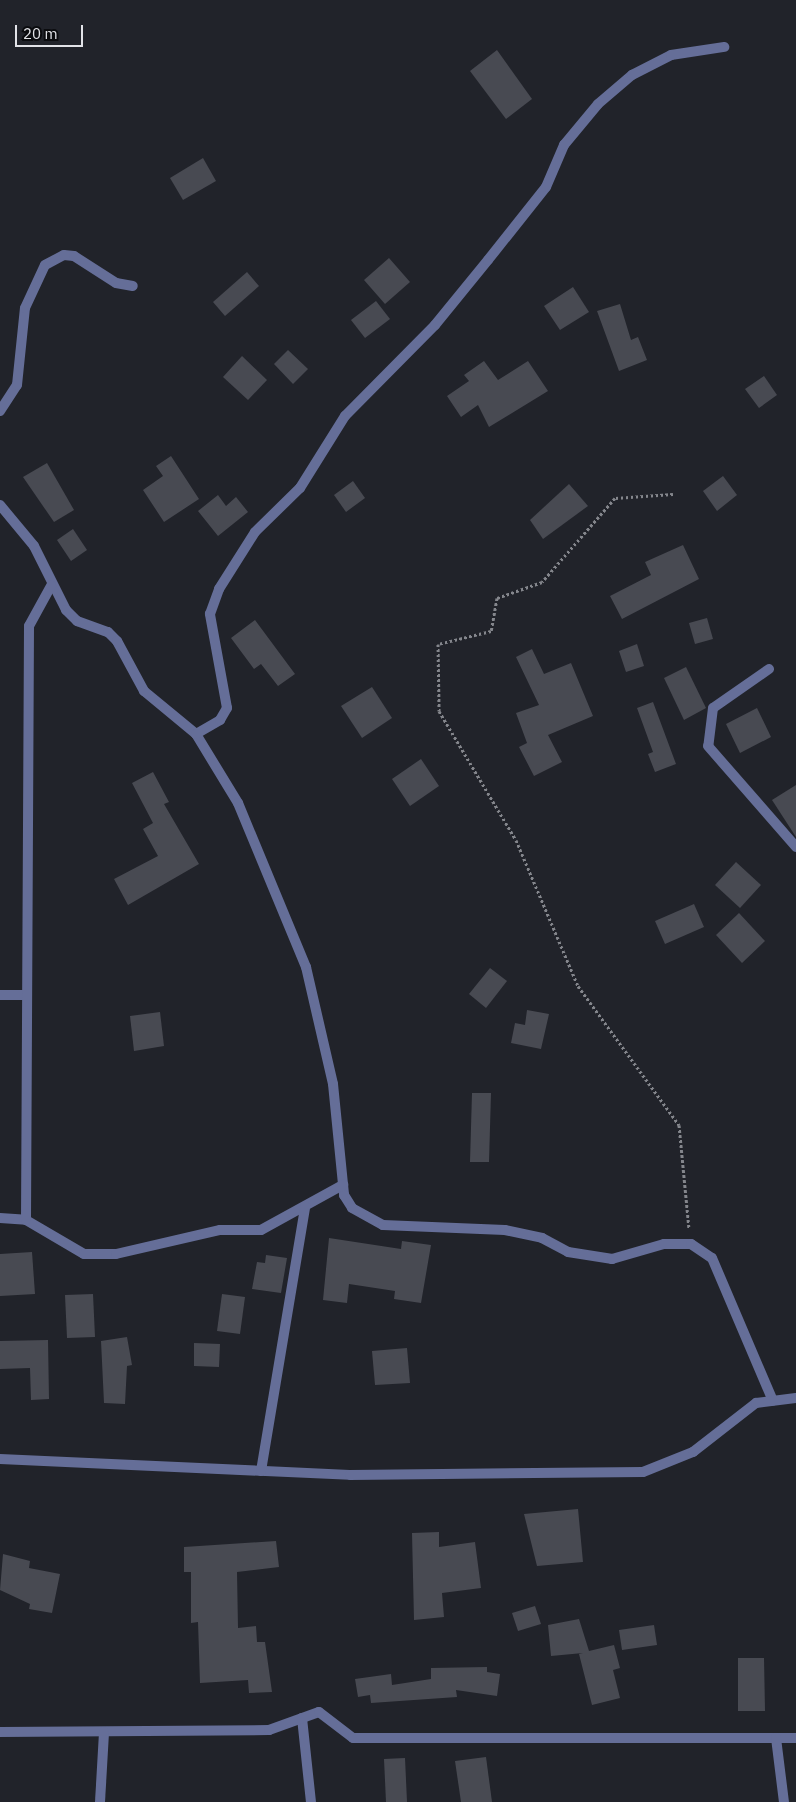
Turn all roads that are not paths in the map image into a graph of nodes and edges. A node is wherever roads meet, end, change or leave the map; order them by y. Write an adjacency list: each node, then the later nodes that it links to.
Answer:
1 (724, 47): 7 (street)
2 (133, 286): 3 (street)
3 (0, 412)
4 (0, 505): 5 (street)
5 (52, 586): 7 (street); 10 (street)
6 (769, 669): 8 (street)
7 (196, 734): 11 (street)
8 (796, 848)
9 (0, 995): 10 (street)
10 (25, 995): 14 (street)
11 (343, 1185): 12 (street); 16 (street)
12 (305, 1206): 14 (street); 18 (street)
13 (0, 1218): 14 (street)
14 (26, 1220)
15 (796, 1398): 16 (street)
16 (773, 1401): 18 (street)
17 (0, 1459): 18 (street)
18 (261, 1471)
19 (302, 1718): 21 (street); 22 (street); 25 (street)
20 (0, 1732): 21 (street)
21 (104, 1732): 24 (street)
22 (776, 1738): 23 (street); 26 (street)
23 (796, 1738)
24 (100, 1802)
25 (311, 1802)
26 (784, 1802)

